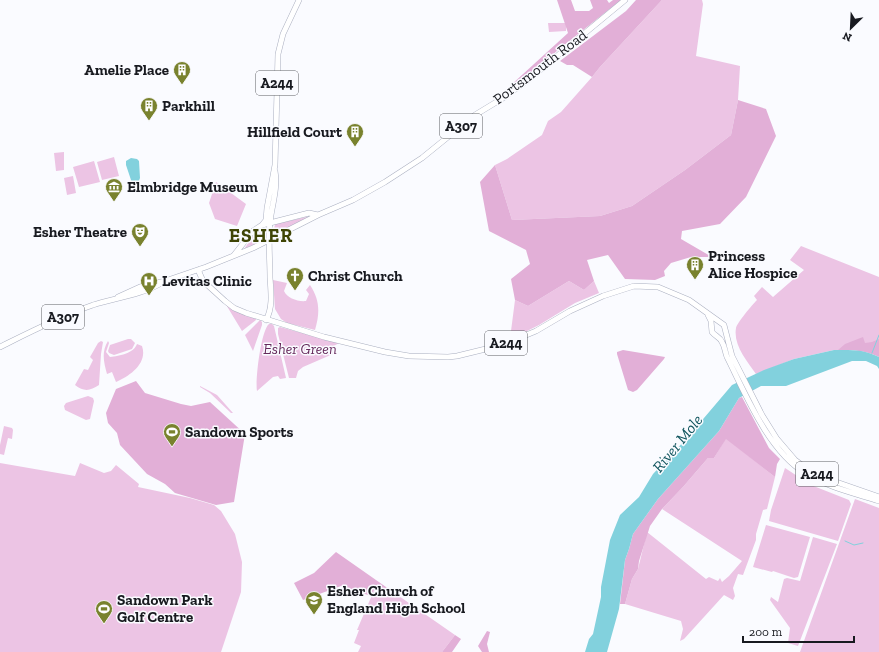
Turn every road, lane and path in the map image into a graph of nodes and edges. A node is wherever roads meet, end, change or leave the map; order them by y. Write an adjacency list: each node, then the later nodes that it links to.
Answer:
1 (299, 0): 3 (main road, A244)
2 (625, 0): 4 (main road, Portsmouth Road / A307)
3 (275, 170): 5 (main road, A244); 6 (main road, A244)
4 (318, 215): 5 (main road, A307); 7 (main road, A307)
5 (270, 223): 6 (main road, A307); 7 (main road, A244)
6 (262, 225): 8 (main road, A307)
7 (270, 241): 8 (main road, A307); 12 (main road, A244)
8 (232, 257): 9 (main road, A307)
9 (200, 269): 10 (main road, A307); 11 (main road)
10 (190, 272): 11 (main road); 21 (main road, A307)
11 (204, 281): 14 (main road)
12 (270, 309): 14 (main road); 15 (main road, A244); 17 (main road, A244)
13 (708, 315): 16 (main road, A244); 17 (main road, A244); 18 (main road)
14 (259, 318): 15 (main road)
15 (266, 320): 17 (main road, A244)
16 (720, 322): 18 (main road); 19 (main road)
17 (277, 323)
18 (712, 326): 20 (main road)
19 (725, 330): 20 (main road); 22 (main road, A244)
20 (718, 336): 22 (main road, A244)
21 (0, 347)
22 (741, 379): 23 (main road, A244)
23 (752, 400): 24 (main road, A244); 25 (main road, A244)
24 (879, 497)
25 (879, 501)

